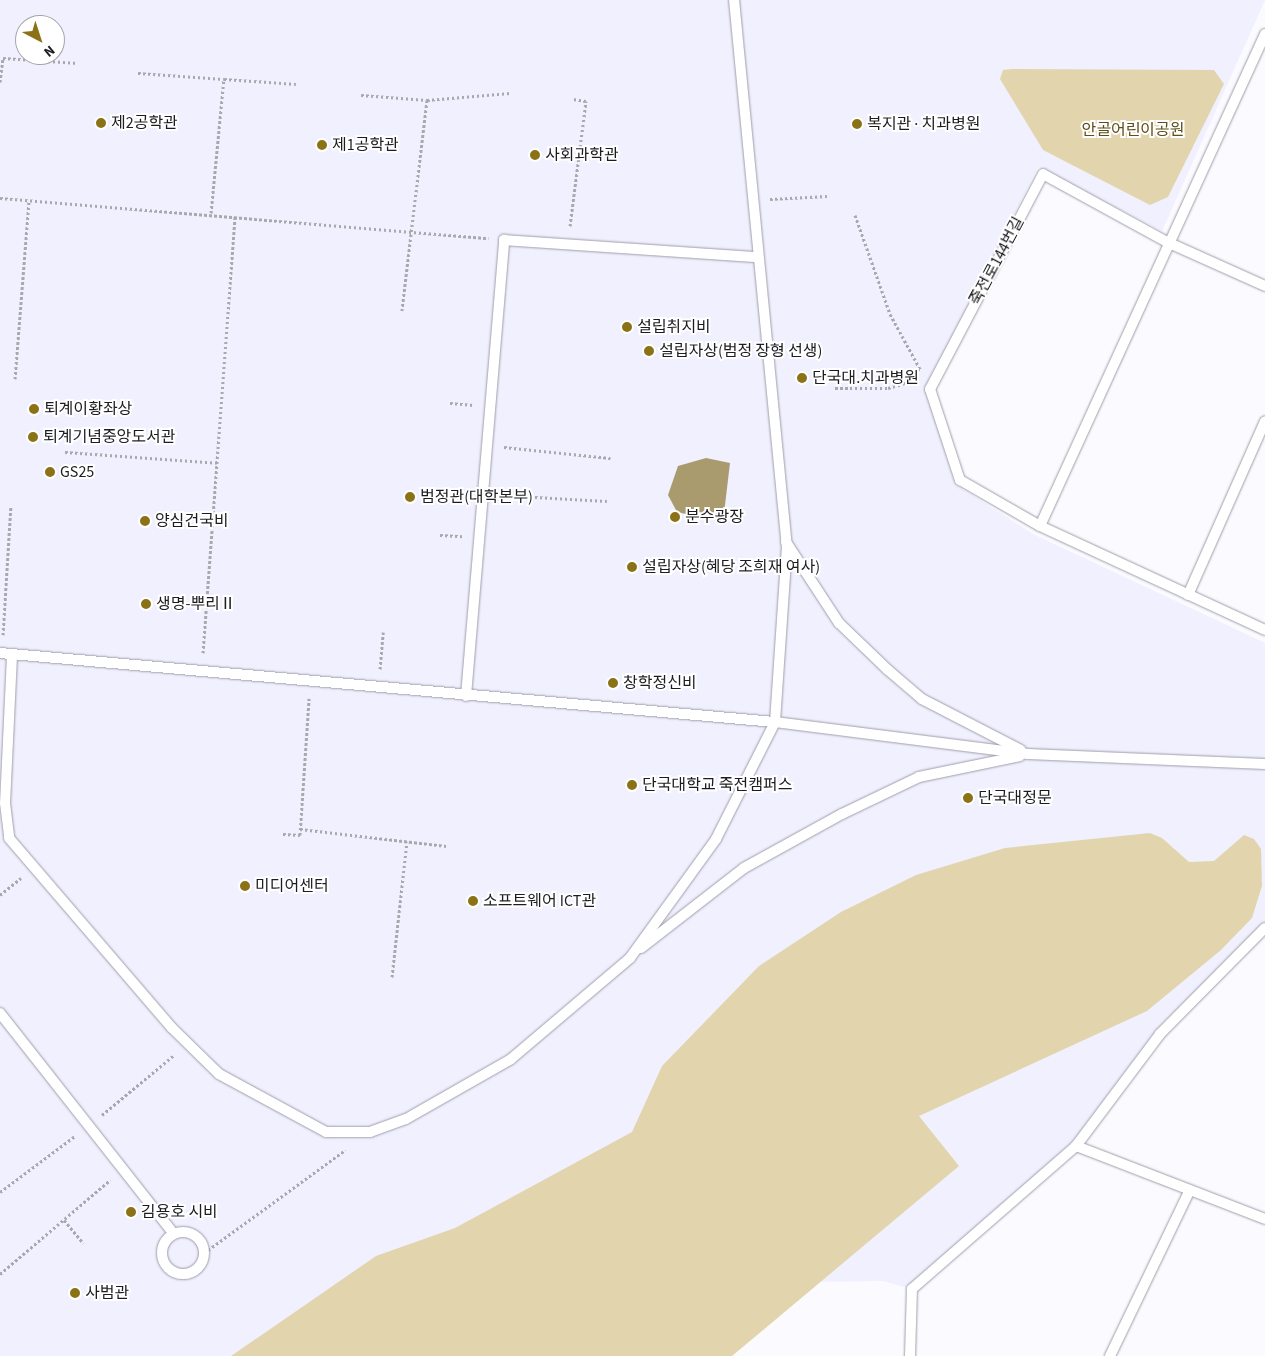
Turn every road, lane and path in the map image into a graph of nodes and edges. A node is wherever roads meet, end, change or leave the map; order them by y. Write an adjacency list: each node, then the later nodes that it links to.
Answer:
1 (738, 1): 15 (lane)
2 (1265, 34): 22 (lane)
3 (1, 58): 4 (path); 7 (path)
4 (78, 63)
5 (138, 73): 6 (path)
6 (224, 79): 8 (path); 17 (path)
7 (0, 82)
8 (296, 84)
9 (511, 92): 12 (path)
10 (361, 95): 12 (path)
11 (573, 99): 23 (path)
12 (427, 100): 20 (path)
13 (826, 196): 15 (path)
14 (0, 198): 16 (path)
15 (752, 200): 24 (lane)
16 (29, 201): 17 (path); 29 (path)
17 (211, 213): 18 (path)
18 (235, 214): 20 (path); 37 (path)
19 (855, 215): 27 (path)
20 (408, 231): 21 (path); 26 (path)
21 (504, 240): 23 (lane); 32 (lane)
22 (1167, 242): 25 (lane, 죽전로144번길); 28 (lane, 죽전로144번길); 41 (lane)
23 (568, 244): 24 (lane)
24 (756, 257): 42 (lane)
25 (1265, 286)
26 (402, 310)
27 (918, 369): 28 (path); 30 (path)
28 (936, 377): 41 (lane, 죽전로144번길)
29 (15, 379)
30 (835, 388)
31 (450, 403): 32 (path)
32 (489, 406): 34 (lane)
33 (1265, 421): 43 (lane)
34 (485, 446): 36 (path); 38 (lane)
35 (65, 452): 37 (path)
36 (610, 458)
37 (217, 463): 47 (path)
38 (481, 494): 39 (path); 50 (lane)
39 (607, 501)
40 (11, 506): 46 (path)
41 (1040, 526): 43 (lane)
42 (786, 541): 51 (lane); 52 (lane)
43 (1188, 595): 44 (lane)
44 (1265, 630)
45 (383, 632): 49 (path)
46 (5, 654): 47 (lane); 58 (lane)
47 (201, 673): 48 (lane)
48 (310, 682): 49 (lane); 54 (path)
49 (379, 688): 50 (lane)
50 (466, 696): 51 (lane)
51 (774, 722): 52 (lane); 61 (lane)
52 (1028, 754): 53 (lane); 61 (lane)
53 (1265, 764)
54 (300, 829): 55 (path); 56 (path)
55 (283, 834)
56 (407, 842): 57 (path); 62 (path)
57 (446, 846)
58 (33, 868): 59 (path); 64 (lane)
59 (0, 895)
60 (1265, 928): 67 (lane)
61 (630, 958): 66 (lane)
62 (392, 977)
63 (0, 1013): 65 (lane)
64 (188, 1043): 65 (path); 66 (lane)
65 (89, 1126): 68 (lane); 70 (path)
66 (370, 1132): 75 (path)
67 (1076, 1146): 69 (lane); 77 (lane)
68 (124, 1169): 72 (path); 73 (lane)
69 (1190, 1190): 71 (lane); 78 (lane)
70 (0, 1192)
71 (1265, 1219)
72 (64, 1220): 74 (path); 76 (path)
73 (174, 1234): 75 (lane); 75 (lane)
74 (83, 1243)
75 (204, 1253)
76 (0, 1274)
77 (910, 1356)
78 (1110, 1356)

